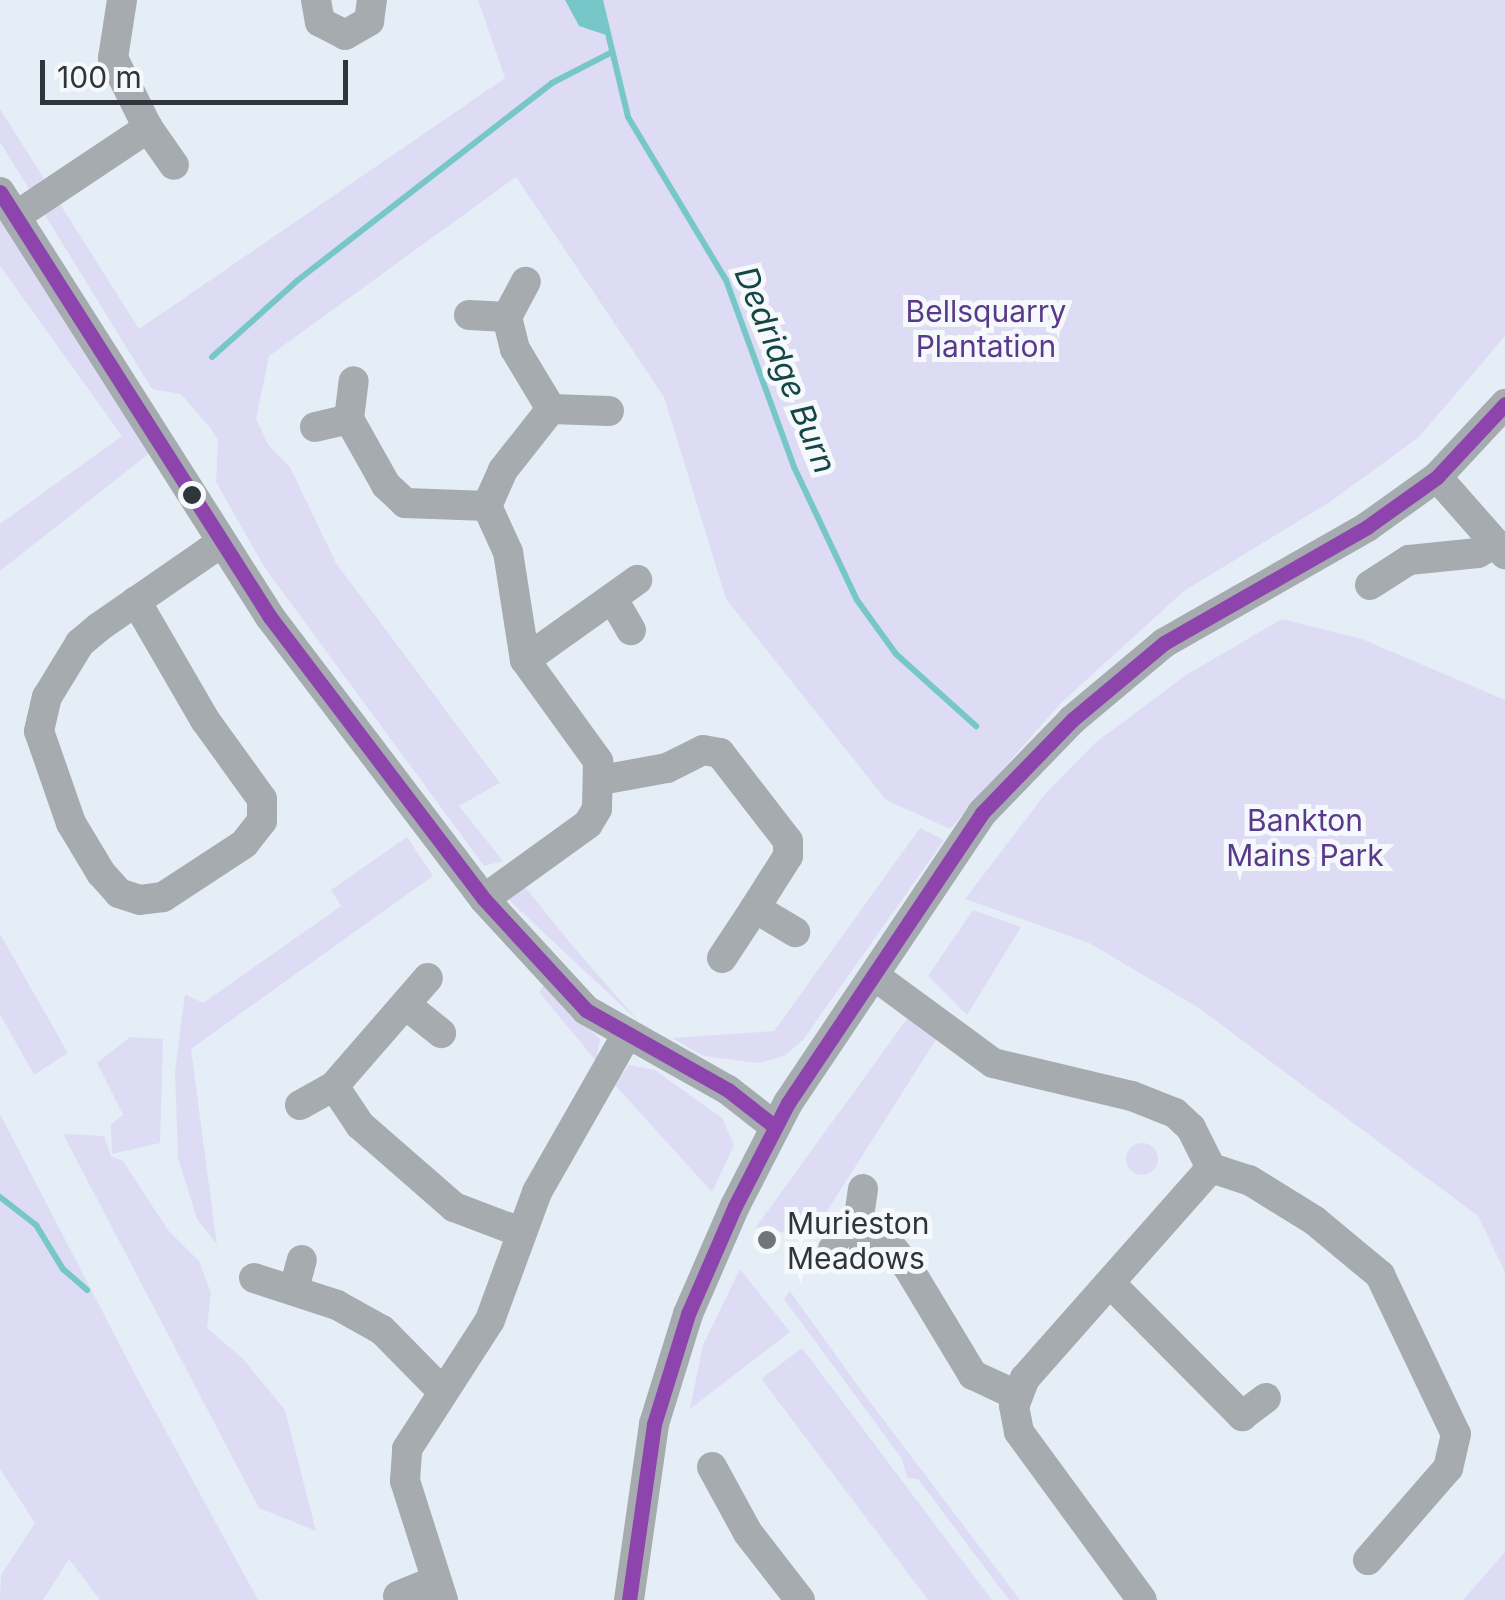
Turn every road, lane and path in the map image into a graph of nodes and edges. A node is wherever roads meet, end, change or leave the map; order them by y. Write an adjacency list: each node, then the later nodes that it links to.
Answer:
1 (122, 0): 4 (street)
2 (316, 0): 3 (street)
3 (372, 0)
4 (148, 128): 5 (street); 6 (street)
5 (174, 164)
6 (8, 204): 18 (street)
7 (526, 282): 9 (street)
8 (469, 315): 9 (street)
9 (507, 317): 12 (street)
10 (354, 381): 14 (street)
11 (1505, 404): 16 (street)
12 (551, 409): 13 (street); 17 (street)
13 (609, 411)
14 (349, 419): 15 (street); 17 (street)
15 (315, 427)
16 (1437, 477): 19 (street); 29 (street)
17 (488, 506): 23 (street)
18 (222, 543): 21 (street); 25 (street)
19 (1500, 548): 20 (street)
20 (1370, 585)
21 (136, 601): 21 (street)
22 (631, 630): 23 (street)
23 (524, 660): 24 (street)
24 (601, 780): 25 (street); 26 (street)
25 (484, 899): 33 (street)
26 (755, 908): 27 (street); 28 (street)
27 (795, 932)
28 (722, 958)
29 (876, 977): 36 (street); 37 (street)
30 (428, 978): 31 (street)
31 (406, 1005): 32 (street); 34 (street)
32 (442, 1033)
33 (625, 1038): 36 (street); 39 (street)
34 (334, 1086): 35 (street); 39 (street)
35 (300, 1106)
36 (781, 1114): 50 (street)
37 (1211, 1168): 41 (street); 46 (street)
38 (863, 1189): 43 (street)
39 (520, 1232): 42 (street)
40 (254, 1278): 42 (street)
41 (1112, 1285): 43 (street); 44 (street)
42 (442, 1391): 47 (street)
43 (1016, 1395): 51 (street)
44 (1246, 1418)
45 (712, 1467): 48 (street)
46 (1368, 1560)
47 (439, 1590): 49 (street)
48 (784, 1595)
49 (398, 1596)
50 (630, 1600)
51 (1142, 1600)

